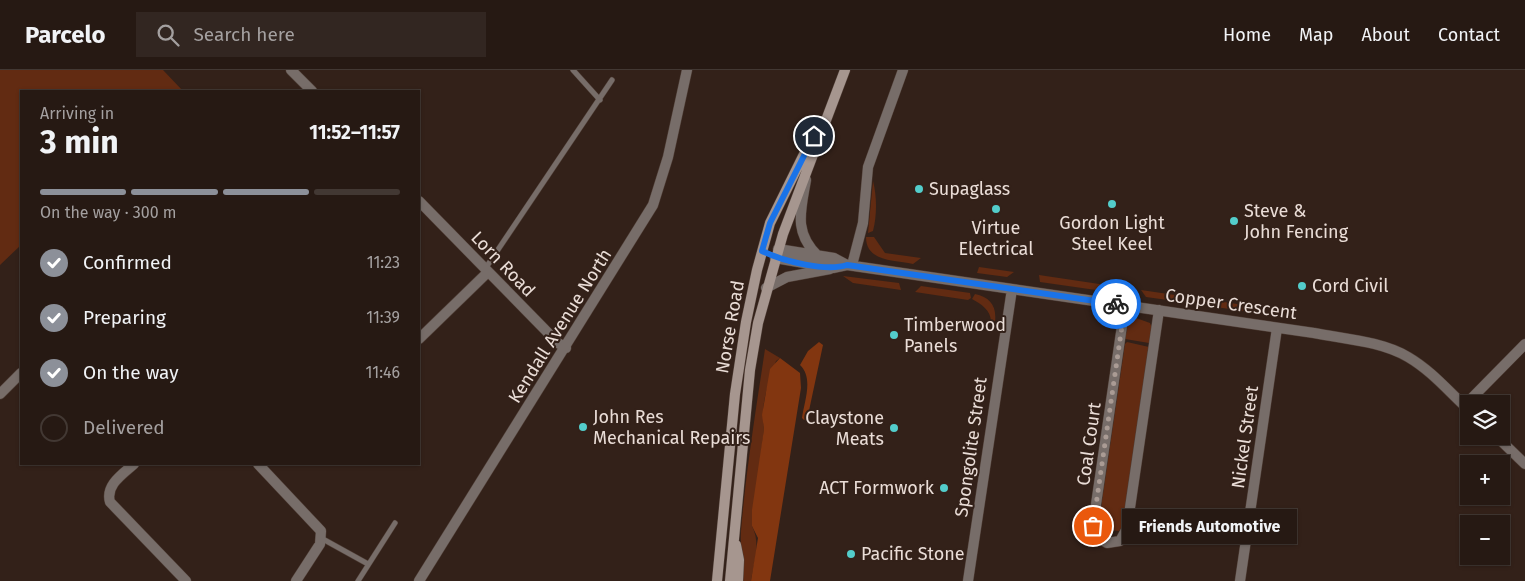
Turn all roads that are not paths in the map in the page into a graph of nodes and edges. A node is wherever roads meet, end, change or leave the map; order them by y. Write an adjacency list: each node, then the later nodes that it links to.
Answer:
1 (291, 70): 7 (street)
2 (573, 70): 9 (lane)
3 (688, 70): 25 (street, Kendall Avenue North)
4 (845, 70): 8 (main road, Norse Road)
5 (903, 70): 15 (street)
6 (612, 80): 9 (lane)
7 (310, 90)
8 (834, 96): 10 (main road, Norse Road); 12 (main road, Norse Road)
9 (600, 100): 17 (lane)
10 (809, 165): 13 (main road, Norse Road); 14 (street)
11 (420, 202): 17 (street, Lorn Road)
12 (762, 251): 13 (main road); 42 (main road, Norse Road)
13 (777, 253): 14 (street, Copper Crescent); 16 (street, Copper Crescent); 18 (main road, Norse Road)
14 (818, 256): 15 (street, Copper Crescent)
15 (850, 265): 16 (street, Copper Crescent); 19 (street, Copper Crescent)
16 (833, 268): 18 (street)
17 (487, 271): 23 (street); 25 (street, Lorn Road)
18 (766, 288): 35 (main road, Norse Road)
19 (1012, 289): 20 (street, Copper Crescent); 45 (street, Spongolite Street)
20 (1125, 305): 21 (street, Copper Crescent); 21 (street, Coal Court)
21 (1159, 310): 22 (street, Copper Crescent)
22 (1277, 328): 29 (street, Copper Crescent); 46 (street, Nickel Street)
23 (420, 338)
24 (1525, 344): 28 (street)
25 (566, 348): 41 (street, Kendall Avenue North)
26 (20, 375): 27 (street)
27 (0, 394)
28 (1479, 395)
29 (1460, 401)
30 (1505, 445): 31 (street)
31 (1525, 464)
32 (133, 465): 38 (street)
33 (259, 465): 36 (street)
34 (395, 523): 37 (lane)
35 (734, 537): 43 (main road, Norse Road); 44 (main road)
36 (322, 538): 37 (lane); 39 (street)
37 (368, 564): 40 (lane)
38 (186, 581)
39 (296, 581)
40 (358, 581)
41 (419, 581)
42 (717, 581)
43 (730, 581)
44 (738, 581)
45 (968, 581)
46 (1240, 581)

